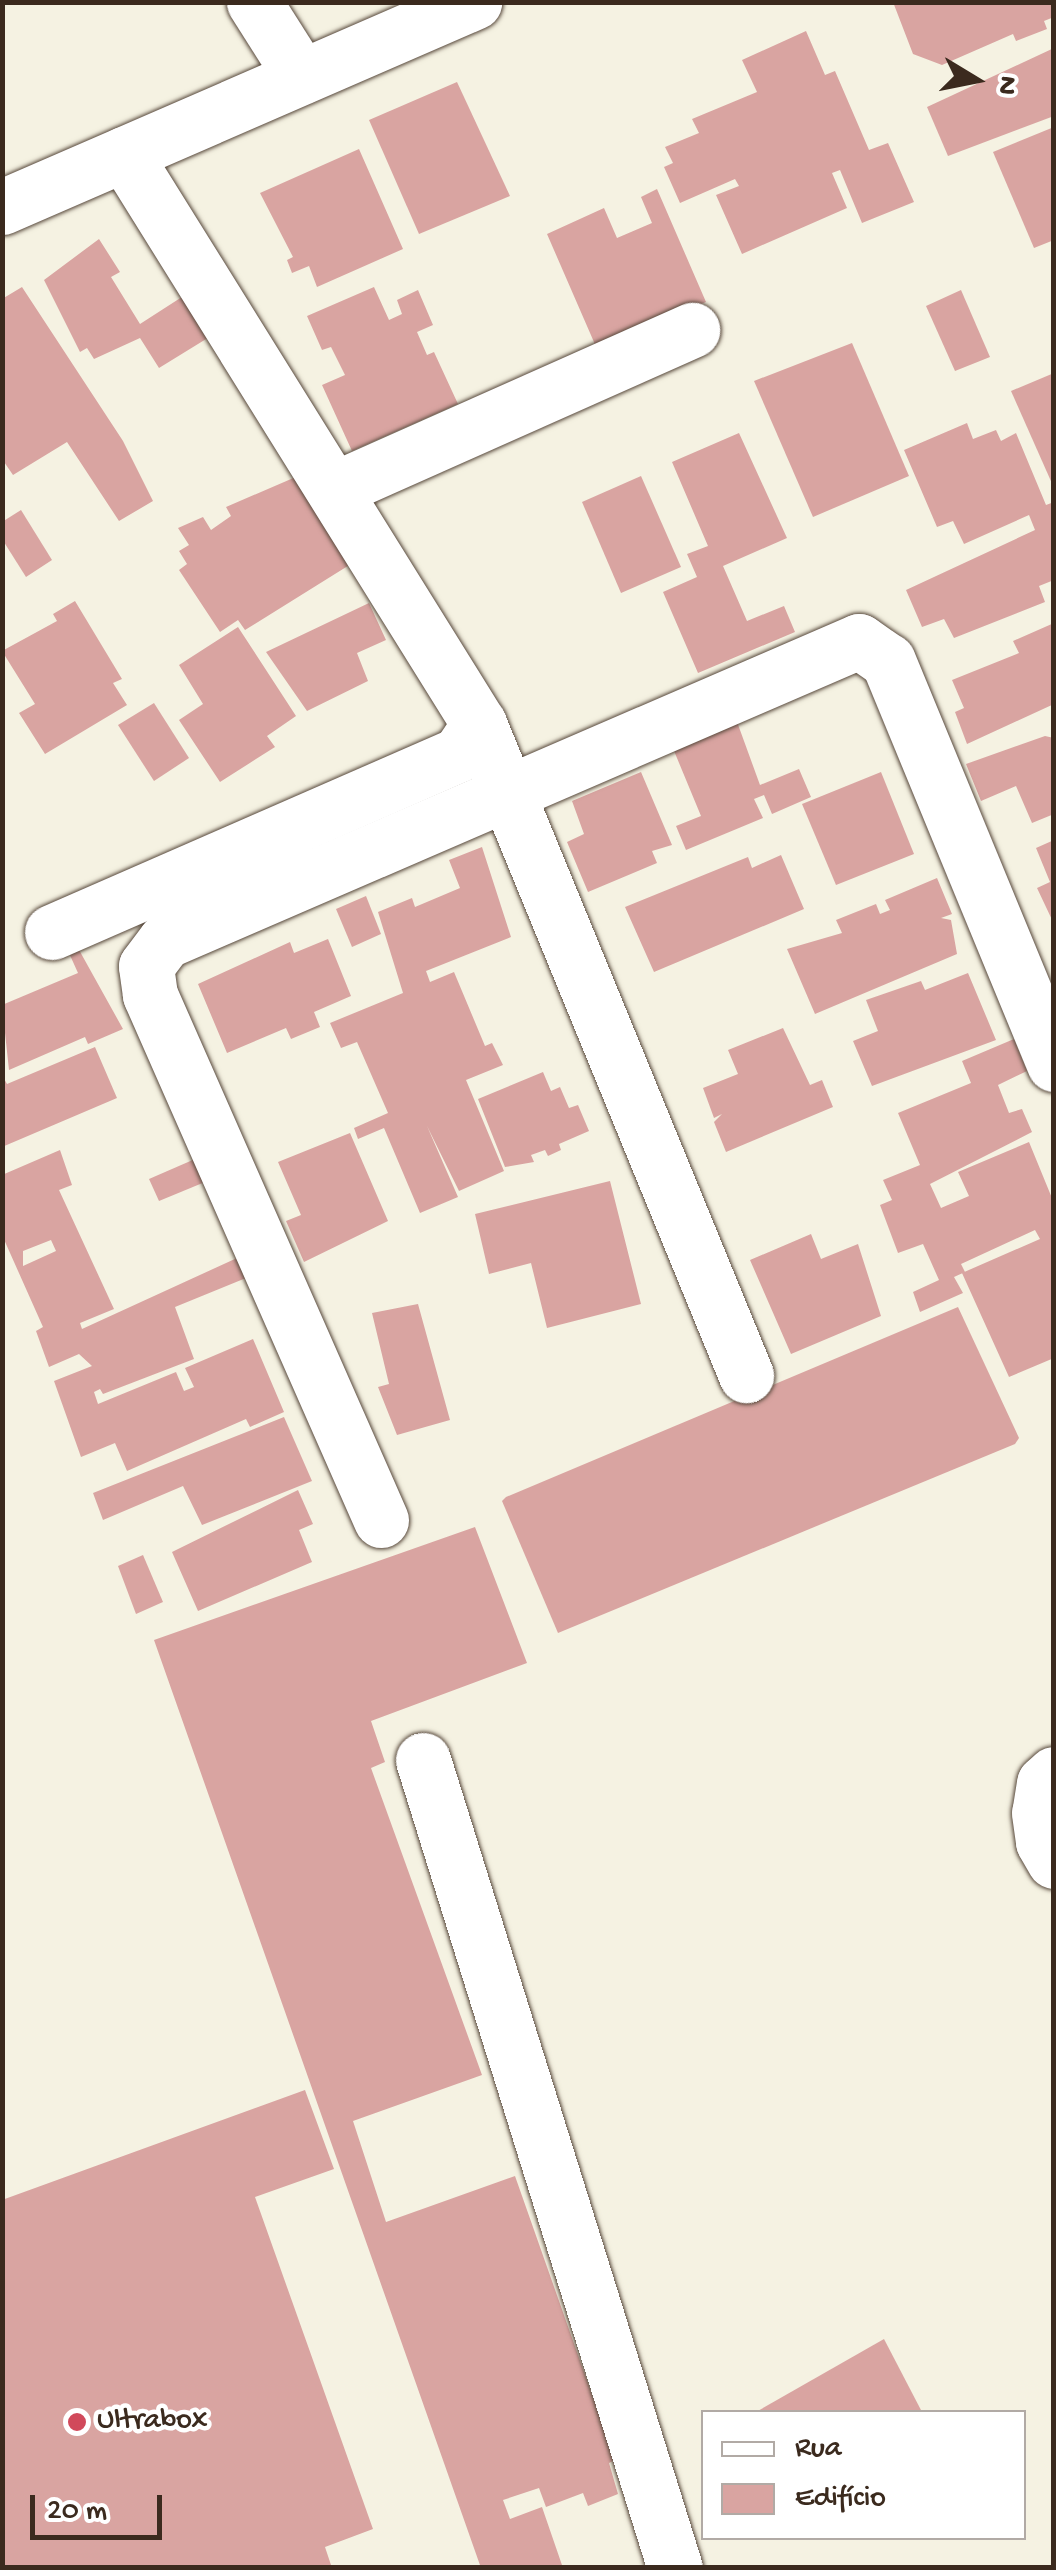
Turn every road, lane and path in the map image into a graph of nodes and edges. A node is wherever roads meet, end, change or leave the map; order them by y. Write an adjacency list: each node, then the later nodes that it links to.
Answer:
1 (254, 2): 3 (street)
2 (474, 2): 3 (street)
3 (302, 76): 4 (street)
4 (124, 154): 5 (street); 7 (street)
5 (2, 207)
6 (692, 330): 7 (street)
7 (337, 488): 8 (street)
8 (479, 724): 9 (street); 10 (street)
9 (509, 791): 11 (street); 12 (street); 13 (street)
10 (52, 932)
11 (1054, 1064)
12 (746, 1374)
13 (381, 1520)
14 (422, 1760): 17 (street)
15 (1054, 1774): 16 (street)
16 (1054, 1861)
17 (674, 2568)

